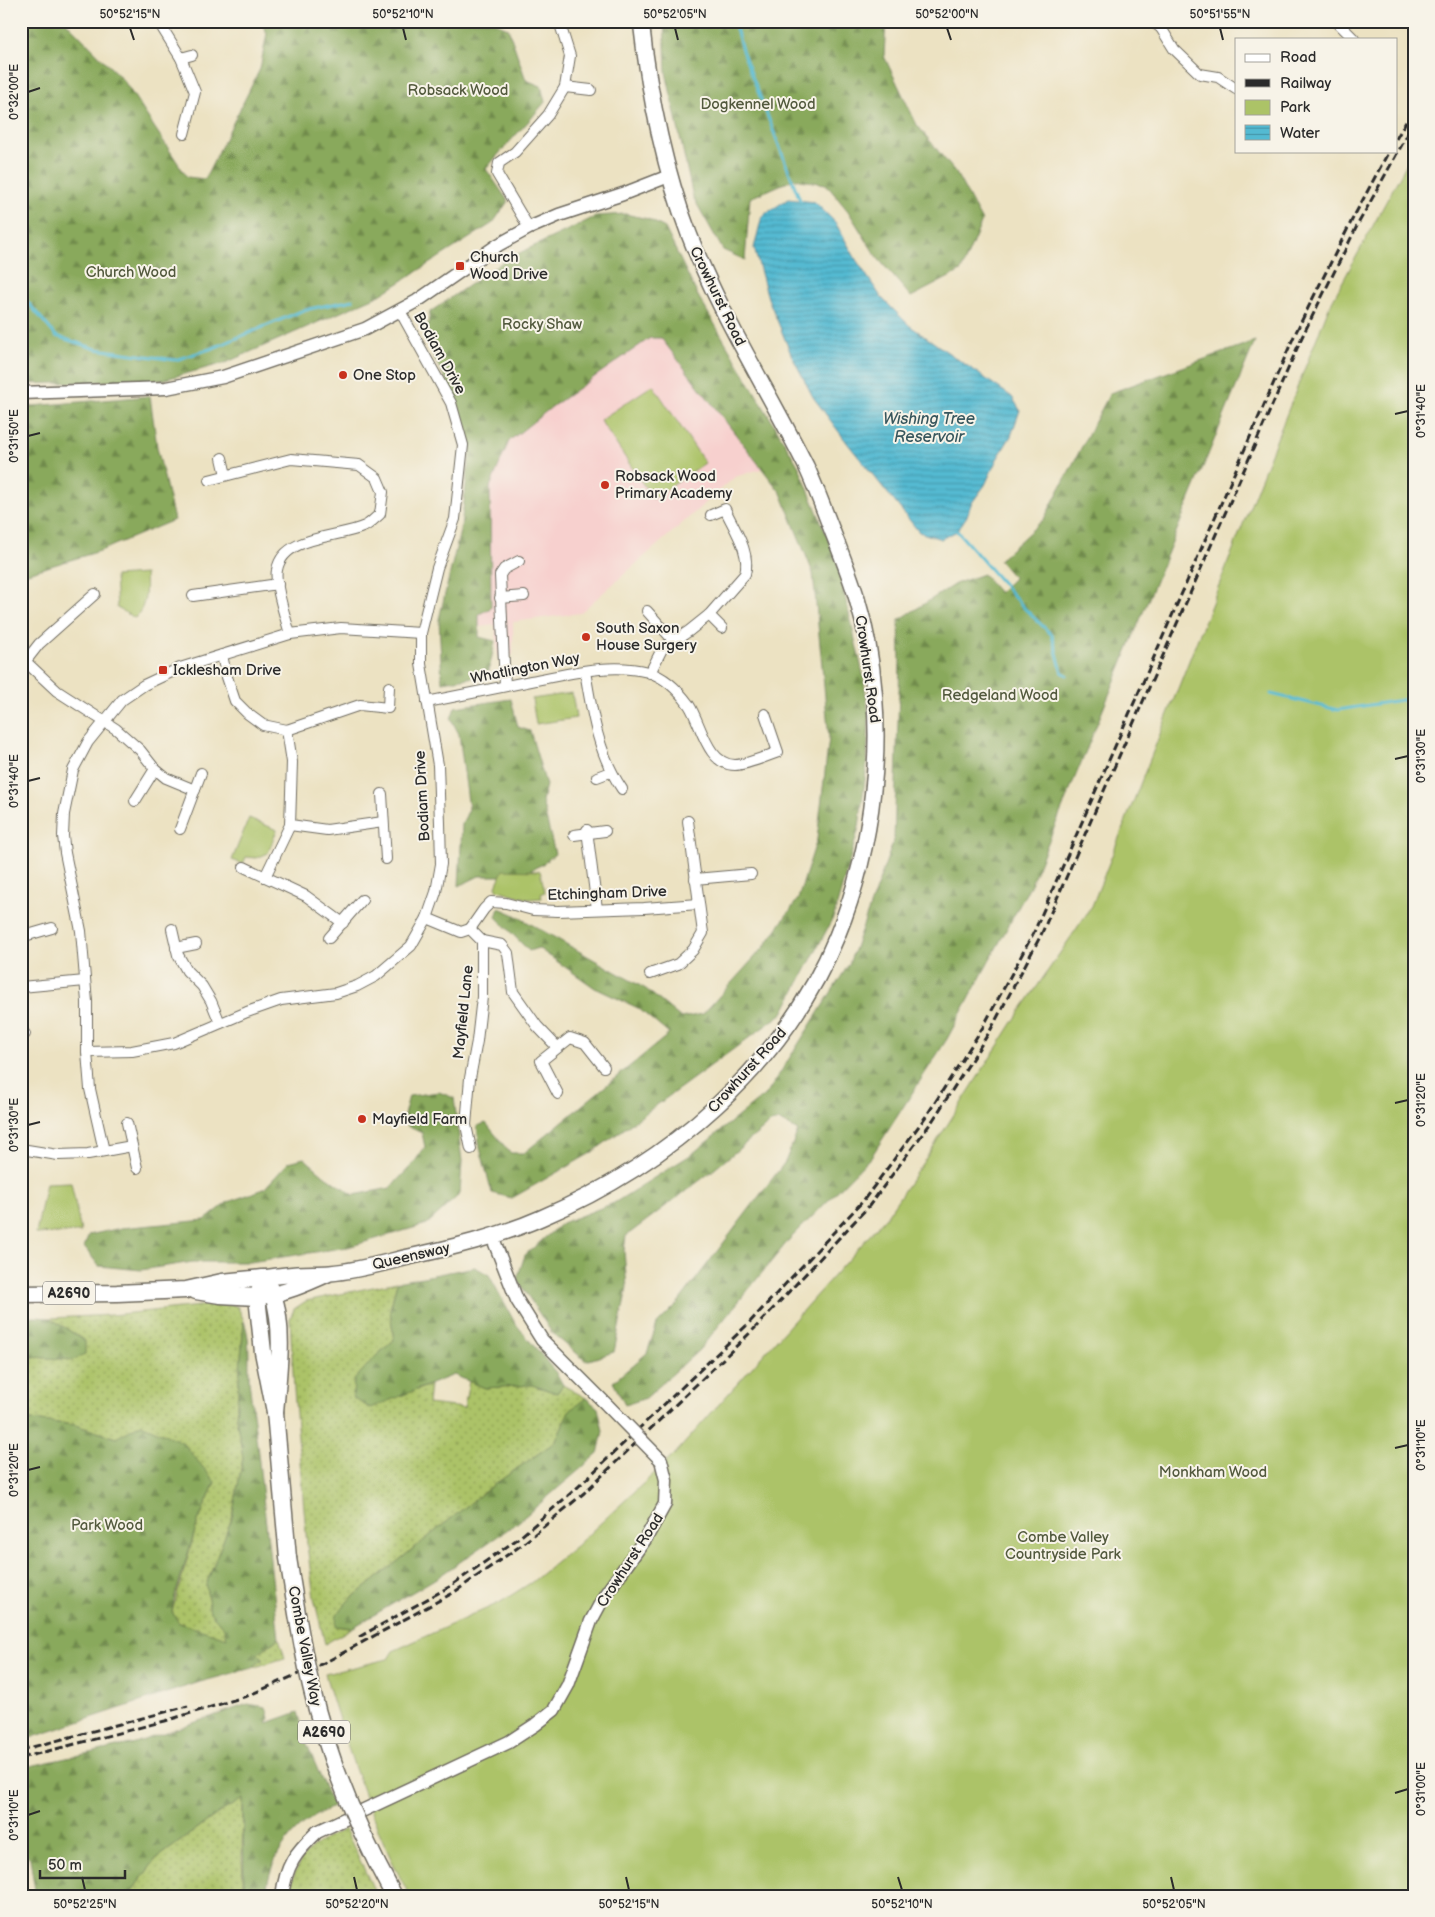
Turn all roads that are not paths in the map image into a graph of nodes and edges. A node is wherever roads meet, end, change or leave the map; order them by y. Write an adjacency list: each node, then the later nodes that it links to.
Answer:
1 (158, 21): 10 (street)
2 (559, 21): 11 (street)
3 (641, 21): 15 (main road, Crowhurst Road)
4 (1152, 21): 7 (street)
5 (1169, 21): 7 (street)
6 (1336, 21): 8 (street)
7 (1161, 28): 12 (street)
8 (1353, 38)
9 (192, 55): 10 (street)
10 (181, 58): 14 (street)
11 (565, 87): 13 (street); 16 (street)
12 (1235, 88)
13 (591, 90)
14 (184, 134)
15 (669, 176): 16 (street); 92 (main road, Crowhurst Road)
16 (529, 228): 17 (street)
17 (400, 311): 18 (street); 32 (street, Bodiam Drive)
18 (21, 393)
19 (222, 458): 20 (street)
20 (226, 475): 21 (street); 24 (street)
21 (209, 480)
22 (712, 515): 30 (street)
23 (519, 561): 28 (street)
24 (278, 584): 26 (street); 33 (street)
25 (96, 594): 36 (street)
26 (193, 596)
27 (524, 596): 28 (street)
28 (500, 598): 39 (street)
29 (647, 611): 34 (street)
30 (709, 615): 31 (street); 34 (street)
31 (722, 628)
32 (421, 633): 33 (street); 41 (street, Bodiam Drive)
33 (290, 634): 35 (street)
34 (672, 640): 38 (street)
35 (222, 655): 43 (street); 44 (street)
36 (23, 664): 43 (street)
37 (585, 671): 38 (street, Whatlington Way); 39 (street, Whatlington Way); 46 (street)
38 (650, 673): 42 (street, Whatlington Way)
39 (505, 686): 41 (street, Whatlington Way)
40 (388, 687): 44 (street)
41 (427, 702): 68 (street, Bodiam Drive)
42 (764, 714)
43 (104, 722): 45 (street); 79 (street)
44 (287, 730): 55 (street)
45 (155, 769): 50 (street); 52 (street)
46 (610, 772): 48 (street); 49 (street)
47 (201, 773): 50 (street)
48 (597, 777)
49 (622, 789)
50 (195, 790): 56 (street)
51 (382, 794): 54 (street)
52 (135, 801)
53 (688, 821): 64 (street)
54 (383, 822): 55 (street); 60 (street)
55 (290, 825): 63 (street)
56 (180, 829)
57 (605, 831): 58 (street)
58 (587, 832): 59 (street); 67 (street)
59 (574, 835)
60 (386, 859)
61 (244, 867): 63 (street)
62 (751, 874): 64 (street)
63 (265, 876): 70 (street)
64 (695, 879): 66 (street)
65 (362, 900): 70 (street)
66 (698, 904): 67 (street, Etchingham Drive); 78 (street)
67 (597, 909): 72 (street, Etchingham Drive)
68 (427, 918): 72 (street); 81 (street, Bodiam Drive)
69 (39, 920): 73 (street)
70 (343, 923): 74 (street)
71 (172, 929): 77 (street)
72 (470, 929): 75 (street)
73 (21, 937)
74 (329, 938)
75 (482, 941): 82 (street); 89 (street, Mayfield Lane)
76 (196, 944): 77 (street)
77 (176, 948): 81 (street)
78 (650, 974)
79 (85, 981): 80 (street); 83 (street)
80 (21, 987)
81 (220, 1023): 83 (street, Bodiam Drive)
82 (557, 1047): 84 (street); 85 (street)
83 (87, 1052): 90 (street)
84 (604, 1067)
85 (558, 1094)
86 (127, 1123): 87 (street)
87 (132, 1146): 90 (street); 91 (street)
88 (21, 1149): 90 (street)
89 (471, 1149)
90 (104, 1151)
91 (137, 1168)
92 (492, 1236): 93 (main road, Queensway); 98 (street, Crowhurst Road, bridge)
93 (330, 1273): 94 (main road, Queensway); 97 (main road, Queensway)
94 (263, 1278): 95 (main road, Queensway / A2690); 97 (main road, Combe Valley Way / A2690)
95 (186, 1290): 96 (main road, Queensway / A2690); 97 (main road, Queensway / A2690)
96 (21, 1294)
97 (265, 1296): 99 (main road, Combe Valley Way / A2690, bridge)
98 (282, 1896)
99 (394, 1896)

